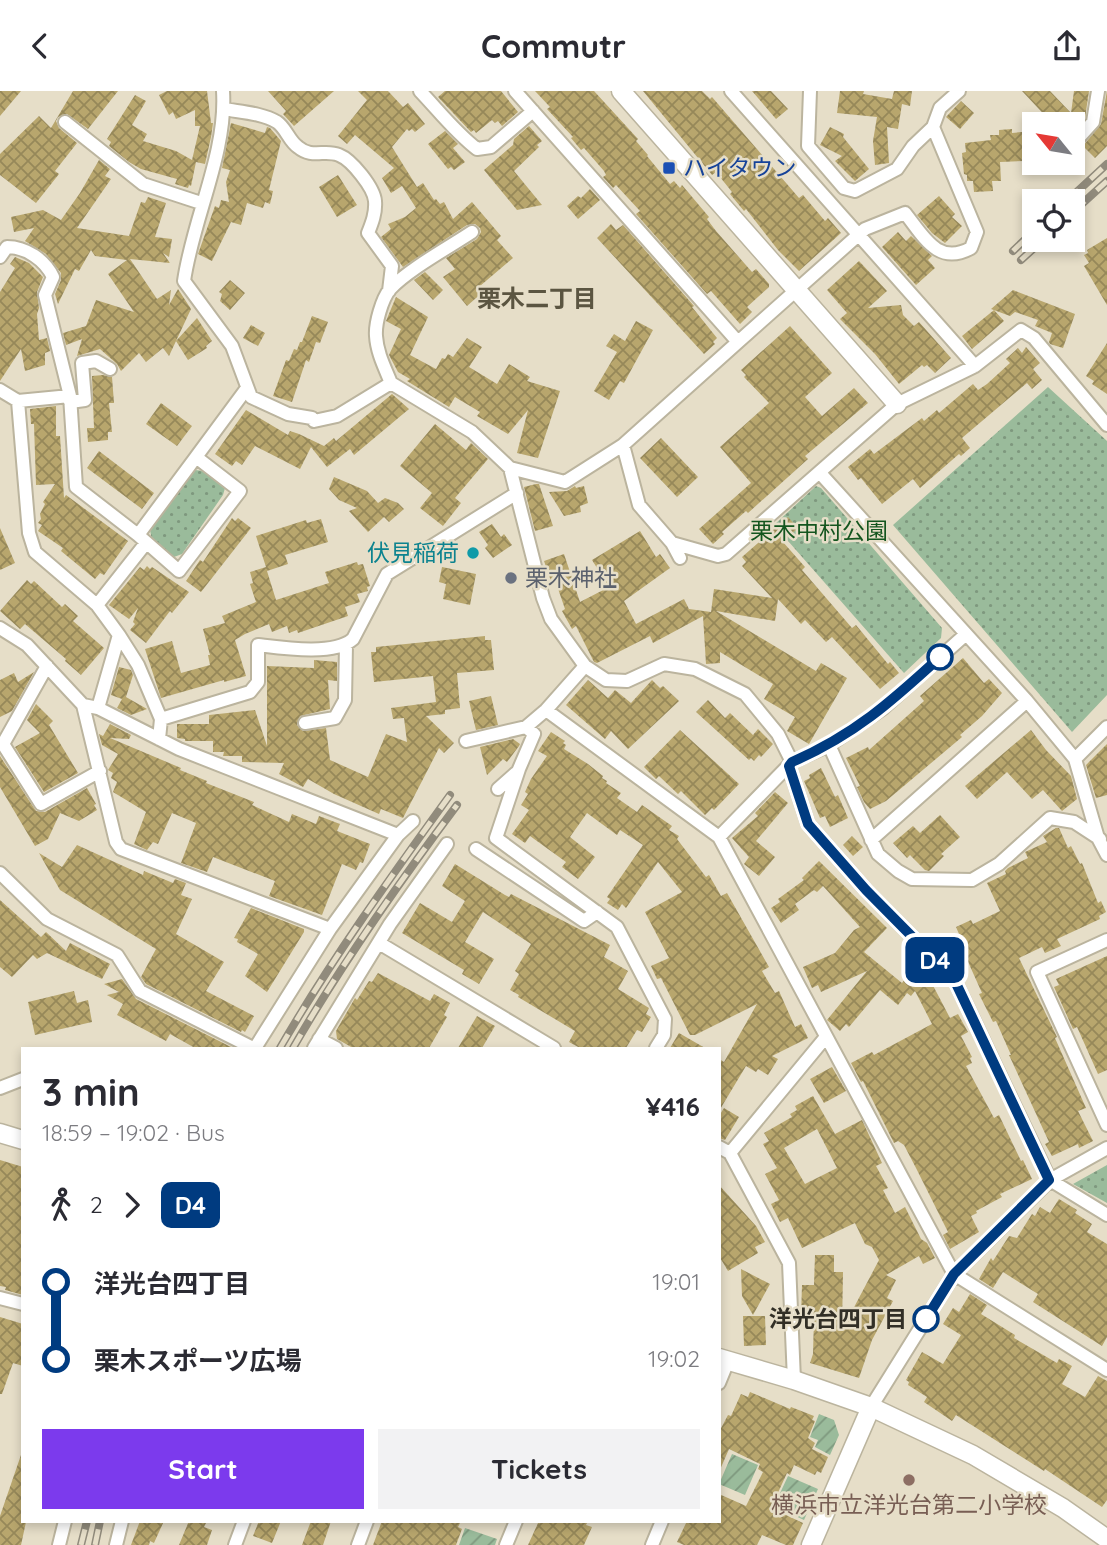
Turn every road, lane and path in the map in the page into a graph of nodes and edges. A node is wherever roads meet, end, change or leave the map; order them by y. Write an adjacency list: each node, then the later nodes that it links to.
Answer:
1 (223, 91): 9 (street)
2 (421, 91): 10 (street)
3 (515, 91): 10 (street)
4 (621, 91): 18 (street)
5 (732, 91): 16 (street)
6 (810, 91): 13 (street)
7 (959, 91): 13 (street)
8 (1098, 91): 12 (street)
9 (224, 109): 14 (street); 19 (street)
10 (533, 111): 20 (street)
11 (65, 122): 14 (street)
12 (1085, 131)
13 (928, 136): 16 (street)
14 (201, 203): 24 (street)
15 (472, 232): 19 (street)
16 (858, 236): 18 (street); 21 (street)
17 (0, 257): 26 (street)
18 (797, 290): 20 (street); 28 (street)
19 (388, 291): 23 (street)
20 (738, 342): 30 (street)
21 (975, 366): 28 (street); 29 (street)
22 (110, 369): 26 (street)
23 (391, 383): 24 (street); 32 (street)
24 (247, 388): 31 (street)
25 (0, 390): 27 (street)
26 (70, 399): 27 (street); 35 (street)
27 (18, 401): 38 (street)
28 (897, 404): 33 (street)
29 (1107, 424)
30 (622, 445): 32 (street); 36 (street)
31 (196, 457): 35 (street); 35 (street)
32 (510, 468): 34 (street)
33 (820, 473): 36 (street); 41 (street)
34 (517, 493): 42 (street); 44 (street)
35 (142, 539): 38 (street)
36 (672, 543): 37 (street)
37 (680, 558)
38 (97, 605): 40 (street)
39 (0, 628): 43 (street)
40 (119, 635): 47 (street); 49 (street)
41 (965, 635): 45 (street); 55 (street)
42 (346, 645): 49 (street); 50 (street)
43 (47, 666): 46 (street); 59 (street)
44 (585, 666): 48 (street); 57 (street)
45 (1027, 701): 56 (street); 64 (street)
46 (83, 705): 47 (street); 59 (street)
47 (98, 708): 53 (street)
48 (546, 710): 51 (street); 63 (street)
49 (161, 719): 53 (street)
50 (304, 723)
51 (527, 727): 54 (street); 58 (street)
52 (1107, 727): 56 (street)
53 (159, 740): 62 (street)
54 (466, 741)
55 (829, 745): 57 (street); 64 (street)
56 (1075, 759): 65 (street)
57 (790, 764): 63 (street); 87 (street)
58 (519, 769): 60 (street); 70 (street)
59 (100, 771): 71 (street)
60 (498, 789)
61 (412, 821): 62 (street)
62 (398, 835): 71 (street)
63 (719, 837): 74 (street)
64 (872, 840): 65 (street)
65 (1103, 840): 68 (street)
66 (447, 844): 73 (street)
67 (476, 849): 70 (street)
68 (1107, 855)
69 (0, 873): 76 (street)
70 (597, 912): 79 (street)
71 (330, 929): 77 (street)
72 (1107, 940): 82 (street)
73 (379, 943): 75 (street); 78 (street)
74 (825, 1038): 86 (street); 89 (street)
75 (317, 1043)
76 (252, 1047)
77 (255, 1047)
78 (552, 1047)
79 (657, 1047)
80 (21, 1080): 81 (street)
81 (0, 1088)
82 (1107, 1125)
83 (0, 1133): 84 (street)
84 (21, 1139)
85 (1107, 1148): 87 (street)
86 (724, 1150): 94 (street)
87 (1049, 1180): 88 (street); 89 (street)
88 (1107, 1215)
89 (954, 1274): 93 (street); 95 (street)
90 (0, 1298): 91 (street)
91 (21, 1303)
92 (724, 1360): 94 (street)
93 (1107, 1370)
94 (794, 1380): 95 (street)
95 (871, 1407): 102 (street); 109 (street)
96 (64, 1523): 103 (street)
97 (122, 1523): 104 (street)
98 (243, 1523): 105 (street)
99 (366, 1523): 106 (street)
100 (515, 1523): 107 (street)
101 (661, 1523): 108 (street)
102 (1107, 1539)
103 (59, 1545)
104 (116, 1545)
105 (235, 1545)
106 (358, 1545)
107 (506, 1545)
108 (652, 1545)
109 (811, 1545)

